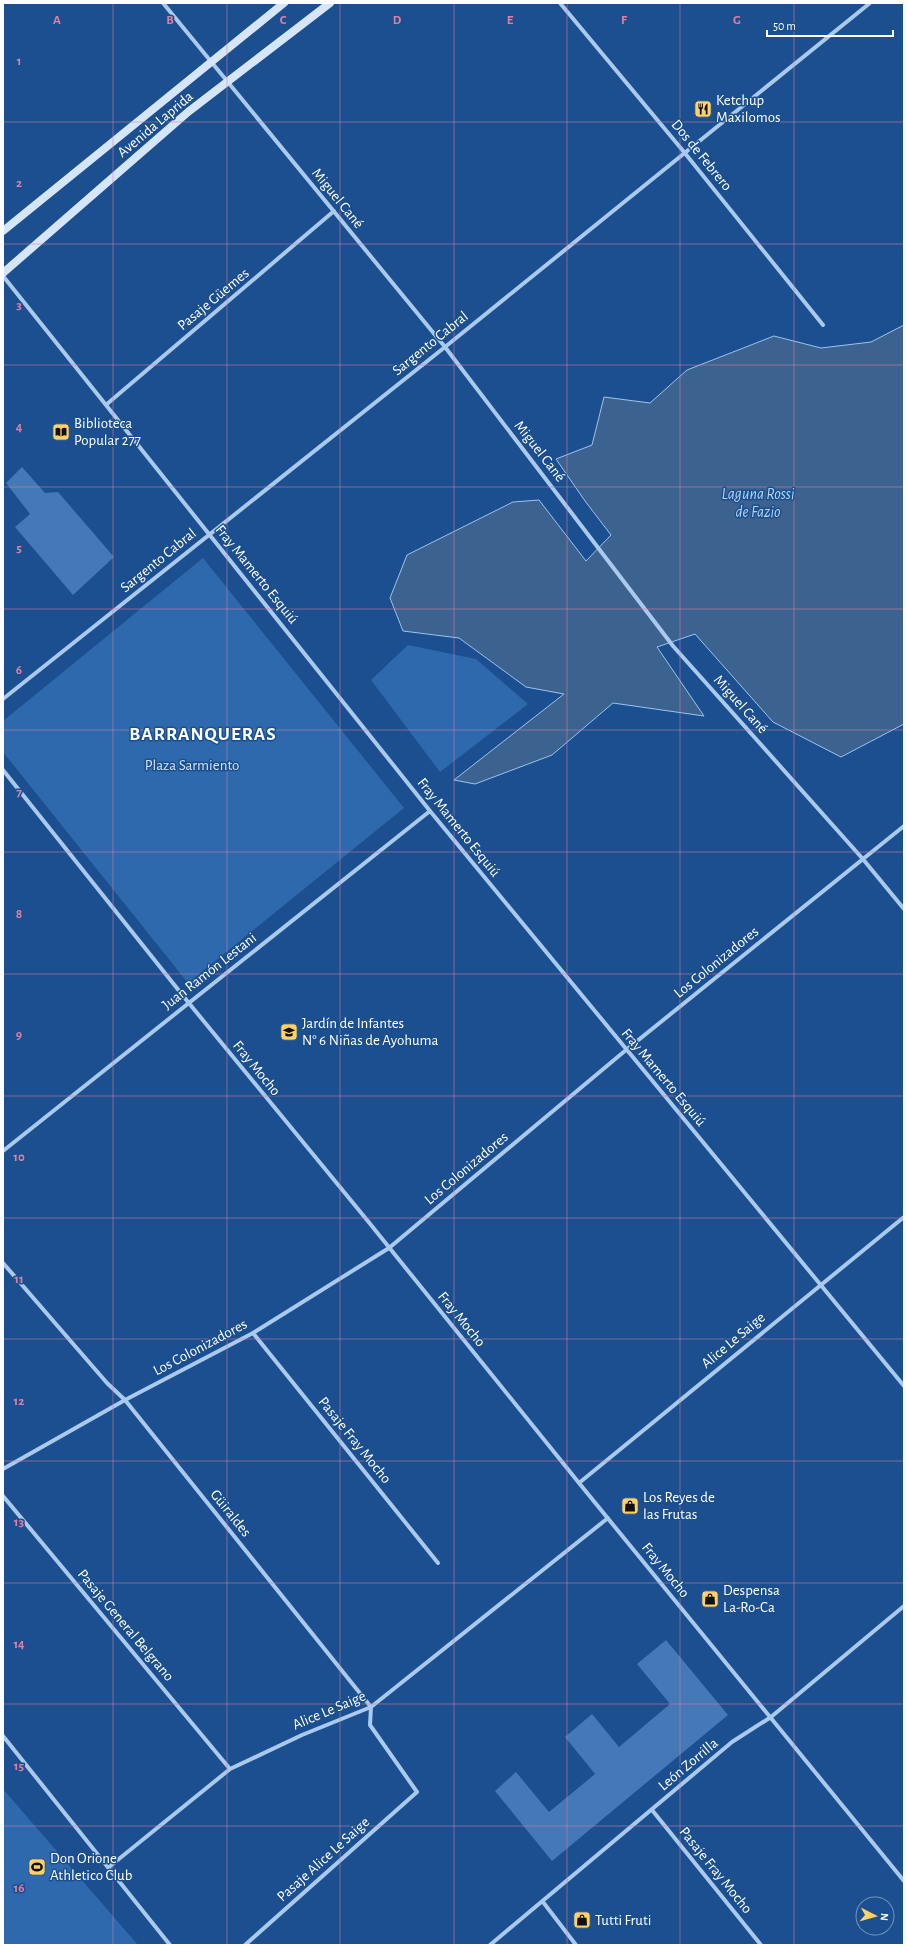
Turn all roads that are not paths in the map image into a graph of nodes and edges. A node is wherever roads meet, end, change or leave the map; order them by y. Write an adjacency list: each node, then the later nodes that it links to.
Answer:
1 (163, 3): 6 (street, Miguel Cané)
2 (284, 3): 6 (main road, Avenida Laprida)
3 (330, 3): 7 (main road, Avenida Laprida)
4 (560, 3): 8 (street, Dos de Febrero)
5 (870, 3): 8 (street, Sargento Cabral)
6 (211, 62): 7 (street, Miguel Cané); 10 (main road, Avenida Laprida)
7 (228, 82): 9 (street, Miguel Cané); 11 (main road, Avenida Laprida)
8 (684, 152): 13 (street, Dos de Febrero); 14 (street, Sargento Cabral)
9 (334, 211): 14 (street, Miguel Cané); 15 (street, Pasaje Güemes)
10 (3, 231)
11 (3, 272)
12 (3, 276): 15 (street, Fray Mamerto Esquiú)
13 (822, 325)
14 (445, 347): 16 (street, Sargento Cabral); 21 (street, Miguel Cané)
15 (107, 404): 16 (street, Fray Mamerto Esquiú)
16 (210, 533): 17 (street, Sargento Cabral); 19 (street, Fray Mamerto Esquiú)
17 (3, 699)
18 (3, 770): 23 (street, Fray Mocho)
19 (430, 811): 23 (street, Juan Ramón Lestani); 24 (street, Fray Mamerto Esquiú)
20 (904, 826): 21 (street, Los Colonizadores)
21 (862, 858): 22 (street, Miguel Cané); 24 (street, Los Colonizadores)
22 (904, 909)
23 (188, 1002): 25 (street, Juan Ramón Lestani); 27 (street, Fray Mocho)
24 (626, 1050): 27 (street, Los Colonizadores); 29 (street, Fray Mamerto Esquiú)
25 (3, 1151)
26 (904, 1217): 29 (street, Alice Le Saige)
27 (389, 1248): 30 (street, Los Colonizadores); 34 (street, Fray Mocho)
28 (3, 1263): 32 (street, Güiraldes)
29 (820, 1284): 31 (street, Fray Mamerto Esquiú); 34 (street, Alice Le Saige)
30 (253, 1333): 32 (street, Los Colonizadores); 37 (street, Pasaje Fray Mocho)
31 (904, 1386)
32 (125, 1400): 33 (street, Los Colonizadores); 39 (street, Güiraldes)
33 (3, 1469)
34 (579, 1483): 36 (street, Fray Mocho)
35 (3, 1496): 42 (street, Pasaje General Belgrano)
36 (608, 1518): 39 (street, Alice Le Saige); 40 (street, Fray Mocho)
37 (438, 1563)
38 (904, 1606): 40 (street, León Zorrilla)
39 (372, 1707): 42 (street, Alice Le Saige); 48 (street, Pasaje Alice Le Saige)
40 (771, 1717): 43 (street, León Zorrilla); 45 (street, Fray Mocho)
41 (3, 1736): 44 (street)
42 (230, 1769): 44 (street, Alice Le Saige)
43 (652, 1810): 46 (street, León Zorrilla); 51 (street, Pasaje Fray Mocho)
44 (108, 1867): 47 (street)
45 (904, 1881)
46 (543, 1902): 49 (street, León Zorrilla); 50 (street)
47 (170, 1945)
48 (245, 1945)
49 (490, 1945)
50 (576, 1945)
51 (761, 1945)

